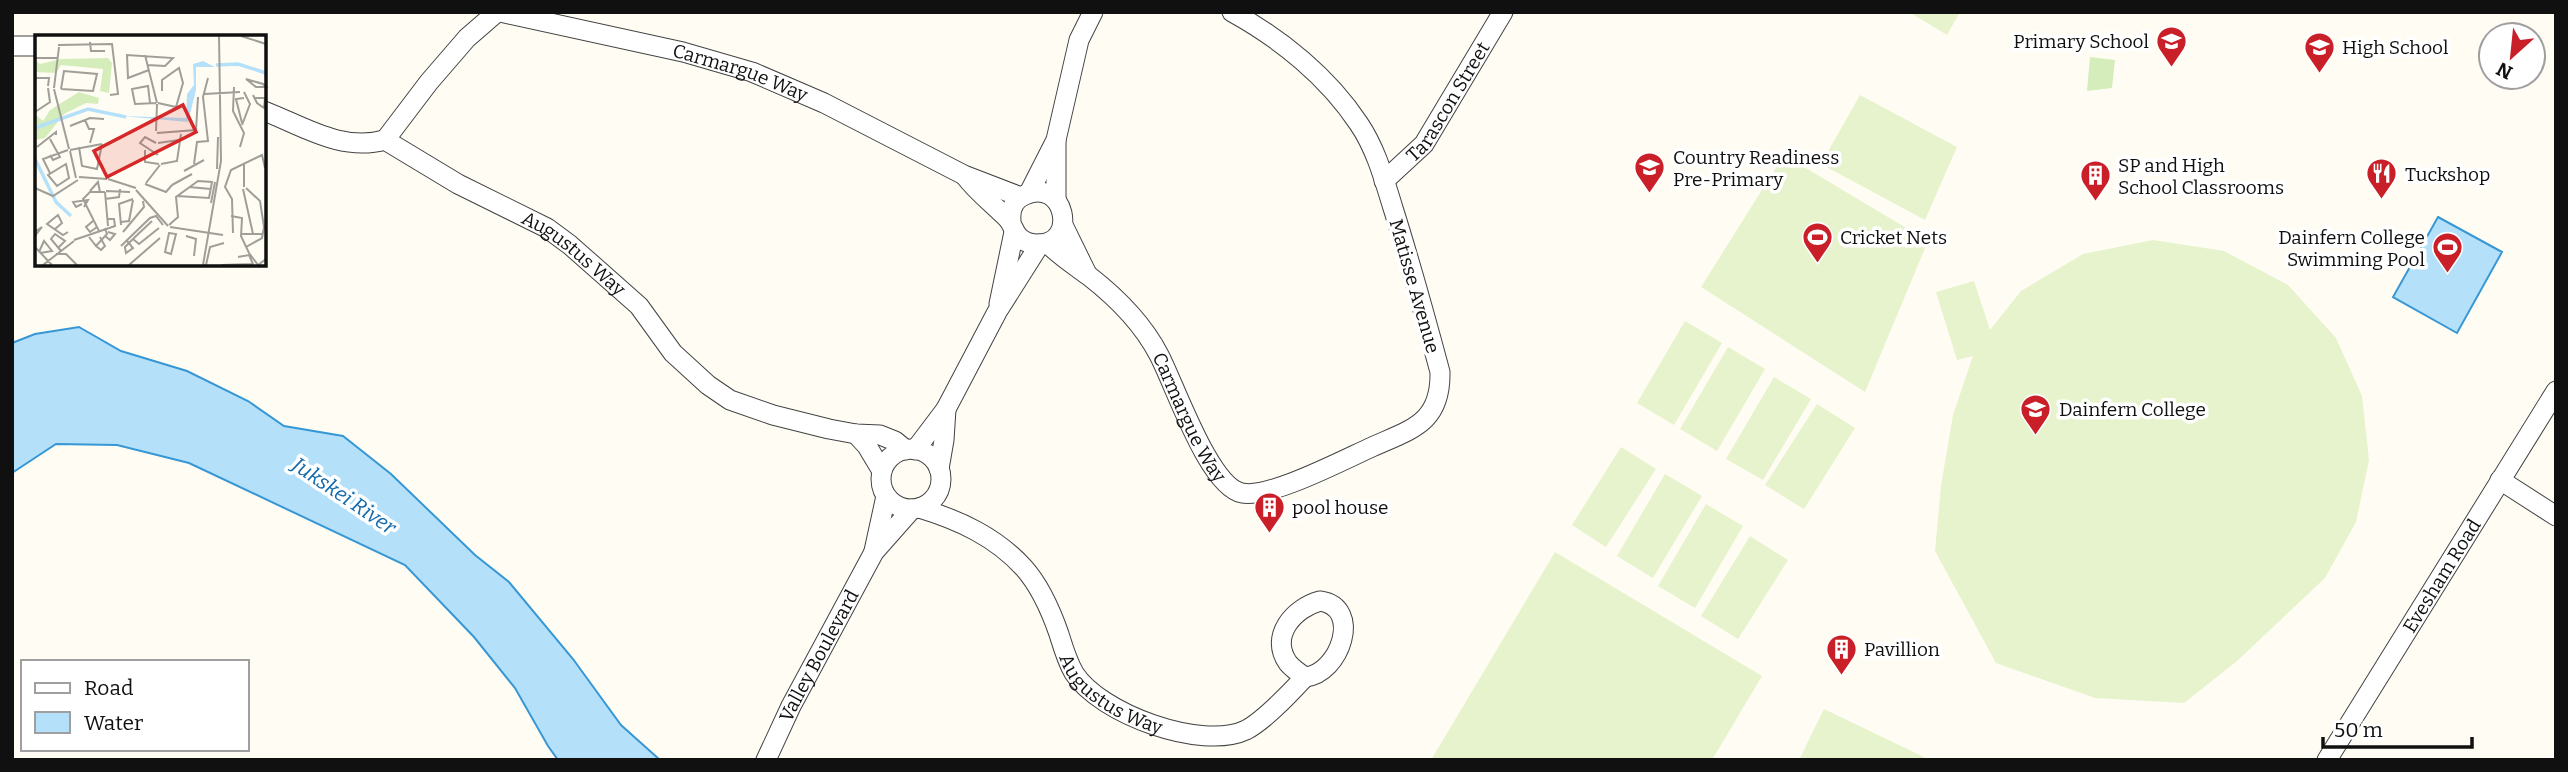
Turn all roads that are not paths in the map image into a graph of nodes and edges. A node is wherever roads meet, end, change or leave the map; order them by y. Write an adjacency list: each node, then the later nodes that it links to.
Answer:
1 (499, 12): 10 (street); 12 (street, Carmargue Way)
2 (1076, 12): 6 (street)
3 (1093, 12): 6 (street)
4 (1232, 12): 13 (street, Matisse Avenue)
5 (1503, 12): 13 (street, Tarascon Street)
6 (1079, 40): 11 (street)
7 (12, 46): 8 (street)
8 (35, 46)
9 (266, 112): 10 (street)
10 (385, 140): 23 (street, Augustus Way)
11 (1056, 140): 14 (street); 15 (street)
12 (964, 176): 14 (street, Carmargue Way); 17 (street, Carmargue Way)
13 (1384, 181): 29 (street, Matisse Avenue)
14 (1025, 195): 15 (street); 17 (street)
15 (1056, 200): 16 (street)
16 (1063, 225): 18 (street); 19 (street, Carmargue Way)
17 (1013, 227): 18 (street); 20 (street)
18 (1043, 244): 19 (street, Carmargue Way); 20 (street)
19 (1088, 275): 29 (street, Carmargue Way)
20 (997, 312): 22 (street)
21 (2556, 391): 27 (street, Evesham Road)
22 (946, 410): 24 (street); 25 (street)
23 (856, 434): 24 (street, Augustus Way); 26 (street)
24 (910, 450): 25 (street); 26 (street)
25 (939, 469): 28 (street)
26 (882, 471): 30 (street)
27 (2500, 480): 32 (street); 37 (street, Evesham Road)
28 (938, 492): 31 (street); 33 (street, Augustus Way)
29 (1240, 493)
30 (886, 496): 31 (street); 34 (street, Valley Boulevard)
31 (916, 509): 33 (street, Augustus Way); 34 (street, Valley Boulevard)
32 (2556, 516)
33 (968, 526): 35 (street, Augustus Way)
34 (874, 552): 36 (street, Valley Boulevard)
35 (1305, 677)
36 (766, 760)
37 (2327, 760)

